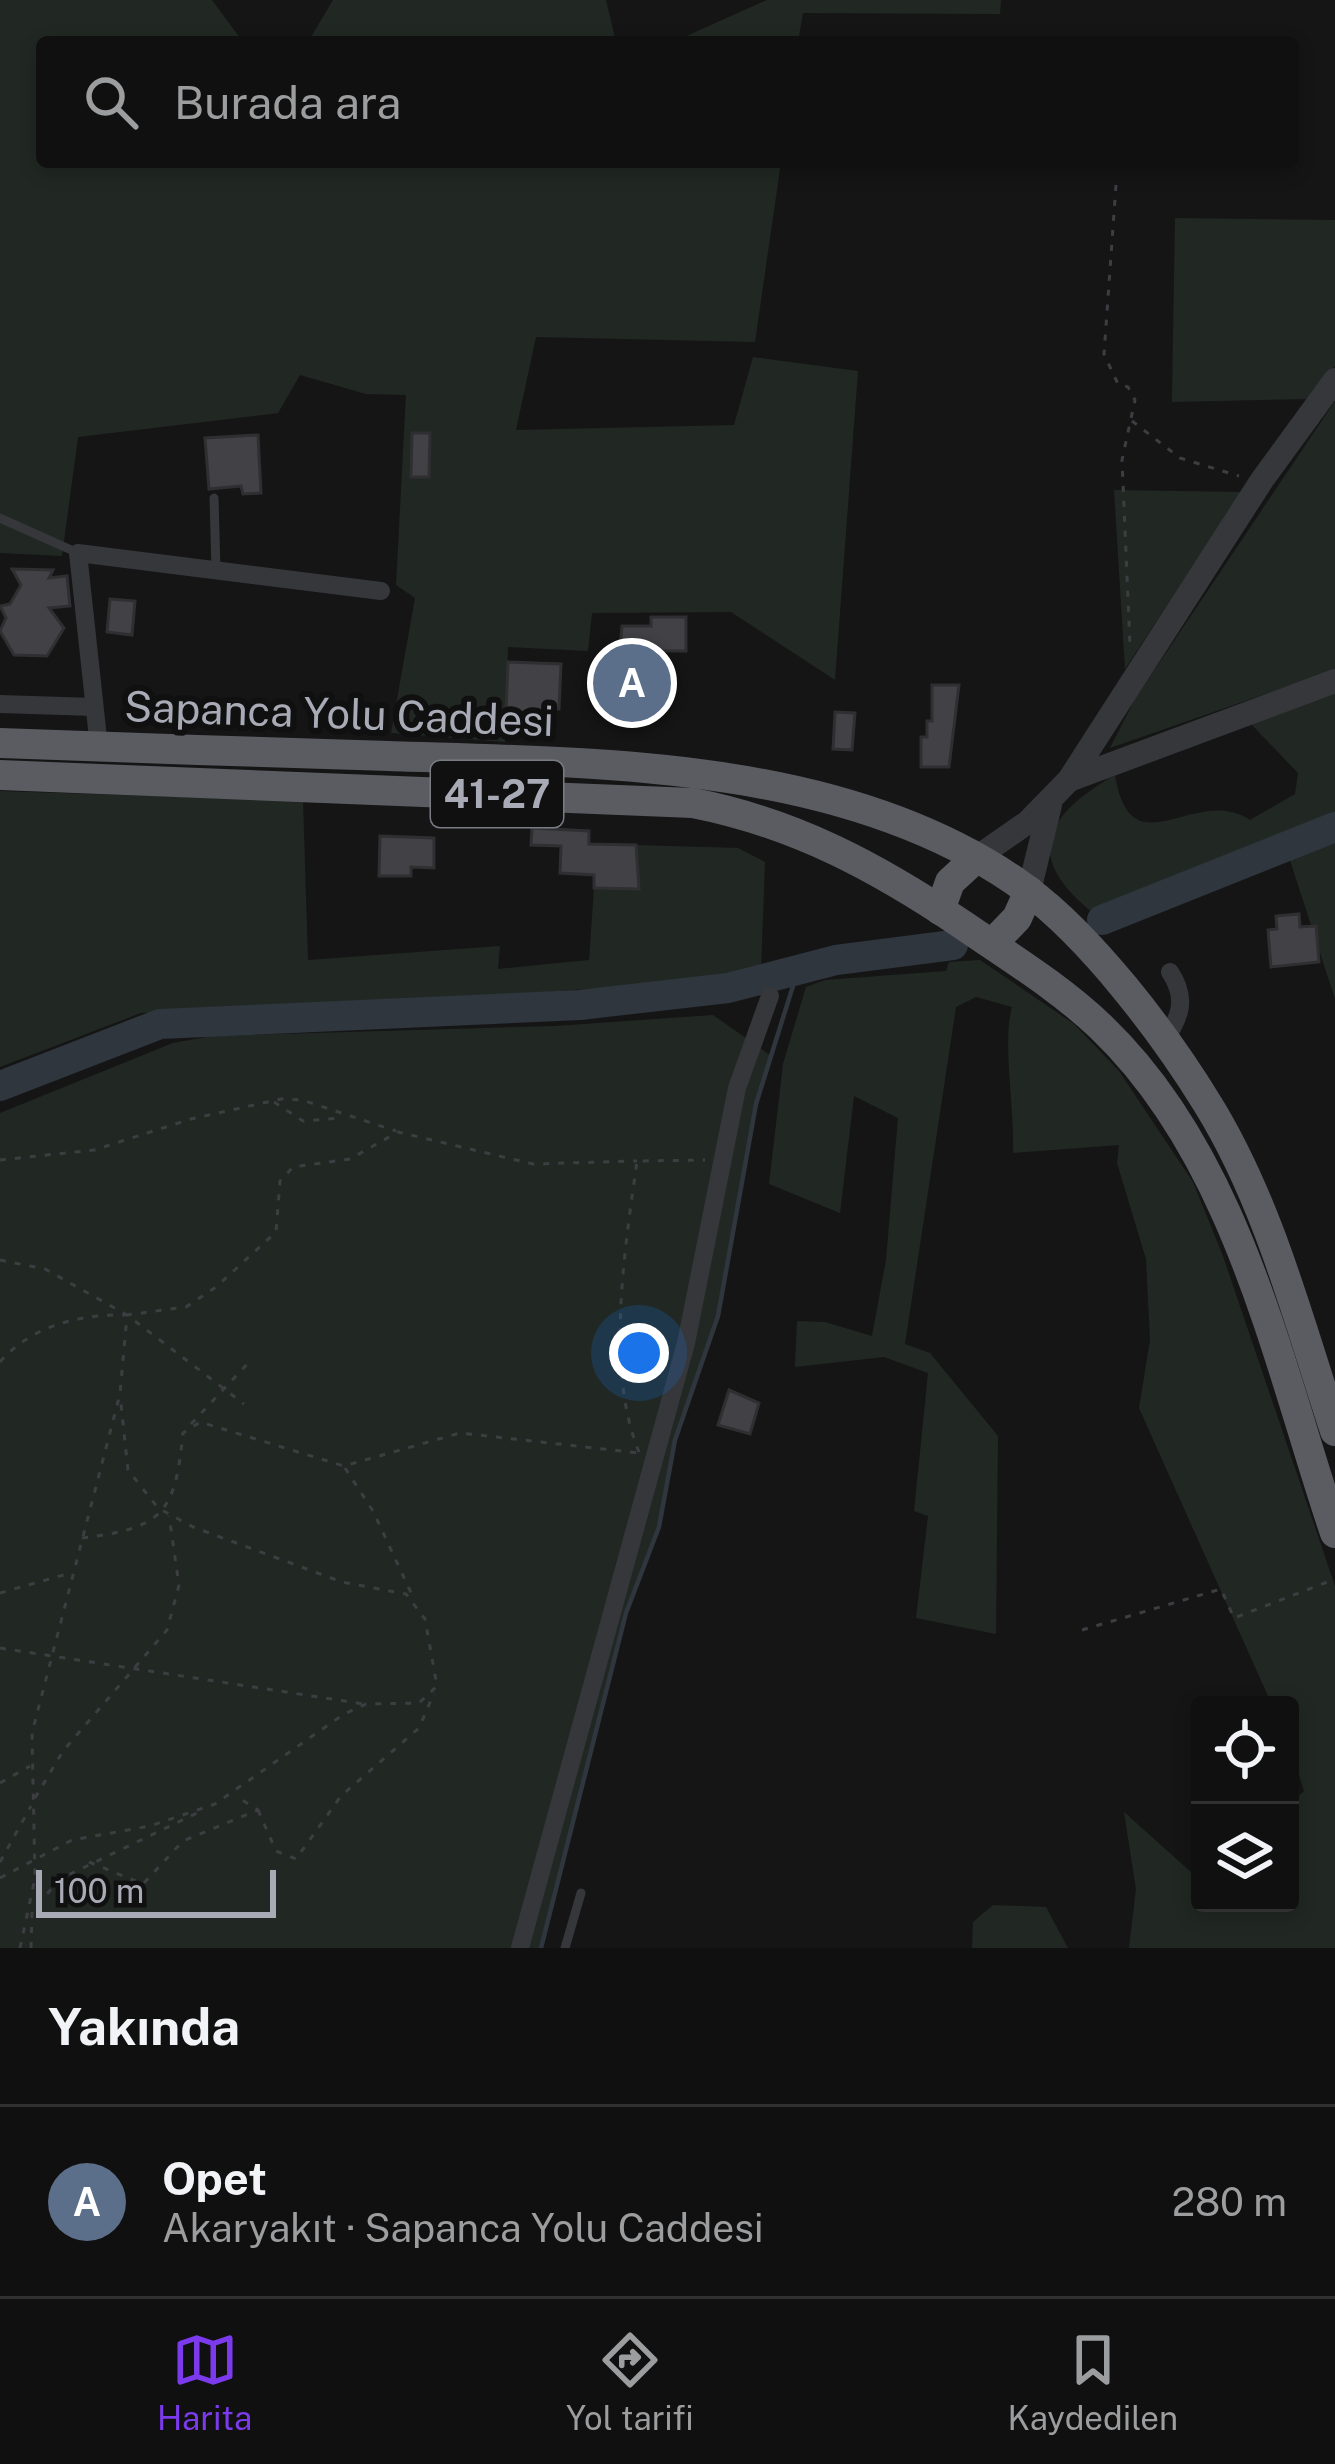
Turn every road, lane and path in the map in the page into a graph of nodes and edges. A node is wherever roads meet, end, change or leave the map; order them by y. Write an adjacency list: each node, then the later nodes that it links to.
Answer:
1 (1116, 184): 3 (path)
2 (1335, 380): 4 (street)
3 (1131, 420): 4 (path); 11 (path)
4 (1262, 480): 11 (street)
5 (214, 498): 8 (lane)
6 (0, 518): 7 (lane)
7 (78, 553): 8 (street); 13 (street)
8 (216, 570): 9 (street)
9 (381, 590)
10 (1335, 681): 17 (street)
11 (1130, 684): 17 (street)
12 (0, 704): 13 (street)
13 (94, 707): 15 (street)
14 (0, 743): 15 (highway, Sapanca Yolu Caddesi)
15 (99, 747): 18 (highway, Sapanca Yolu Caddesi)
16 (0, 775): 20 (highway, Sapanca Yolu Caddesi / 41-27)
17 (1061, 789): 18 (street); 19 (street)
18 (976, 858): 19 (highway, Sapanca Yolu Caddesi); 20 (highway)
19 (1029, 891): 21 (highway); 24 (highway, Sapanca Yolu Caddesi)
20 (940, 910): 21 (highway, Sapanca Yolu Caddesi / 41-27)
21 (992, 944): 43 (highway, Sapanca Yolu Caddesi / 41-27)
22 (1170, 972): 24 (street)
23 (770, 996): 29 (street)
24 (1162, 1043): 39 (highway, Sapanca Yolu Caddesi)
25 (272, 1101): 26 (path); 26 (path); 28 (path)
26 (348, 1118): 27 (path)
27 (398, 1132): 30 (path); 32 (path)
28 (0, 1160)
29 (722, 1160): 30 (path); 40 (street)
30 (637, 1161): 40 (path)
31 (0, 1260): 32 (path)
32 (127, 1315): 34 (path); 35 (path); 36 (path)
33 (252, 1359): 35 (path)
34 (0, 1362)
35 (224, 1388): 37 (path); 38 (path)
36 (120, 1394): 42 (path); 44 (path)
37 (244, 1404)
38 (189, 1425): 41 (path); 42 (path)
39 (1335, 1431)
40 (645, 1454): 41 (path); 69 (street)
41 (344, 1466): 48 (path)
42 (166, 1514): 44 (path); 48 (path); 52 (path)
43 (1335, 1533)
44 (80, 1538): 45 (path)
45 (71, 1573): 47 (path); 51 (path)
46 (1335, 1579): 49 (path)
47 (0, 1593)
48 (415, 1601): 53 (path)
49 (1082, 1630)
50 (0, 1648): 51 (path)
51 (54, 1658): 52 (path); 55 (path)
52 (138, 1669): 54 (path); 58 (path)
53 (437, 1685): 54 (path); 60 (path)
54 (366, 1704): 57 (path)
55 (32, 1765): 56 (path); 58 (path)
56 (0, 1783)
57 (233, 1794): 59 (path); 60 (path)
58 (33, 1802): 61 (path); 63 (path)
59 (214, 1804): 61 (path); 62 (path)
60 (258, 1810): 62 (path)
61 (35, 1859): 64 (path); 66 (path)
62 (88, 1861): 66 (path)
63 (0, 1862)
64 (0, 1878)
65 (581, 1893): 70 (lane)
66 (32, 1911): 67 (path); 68 (path)
67 (20, 1948)
68 (31, 1948)
69 (520, 1948)
70 (565, 1948)

